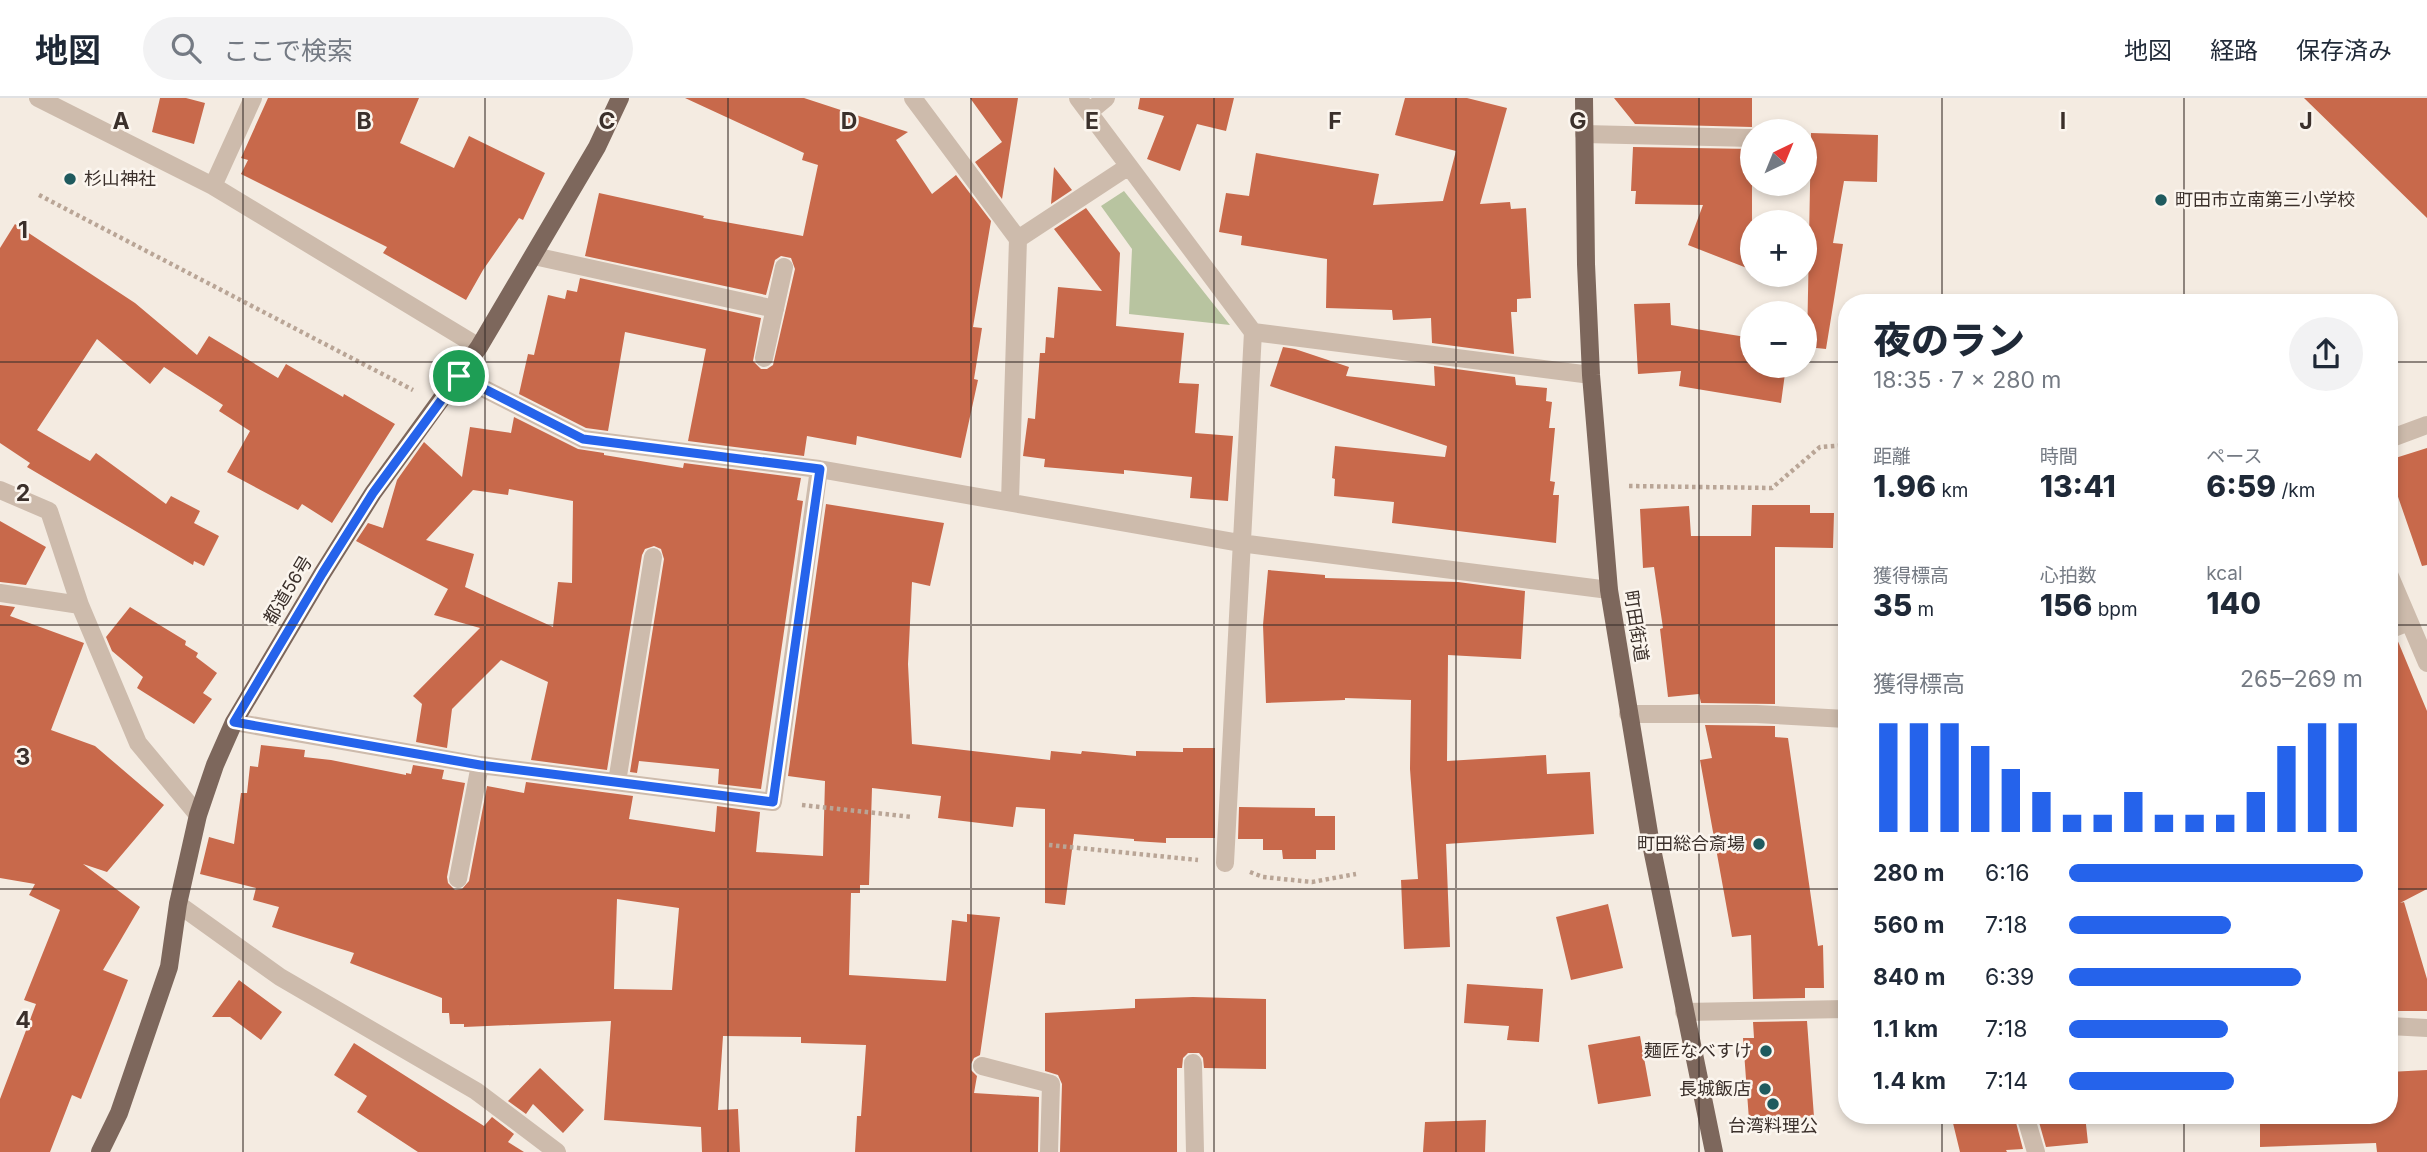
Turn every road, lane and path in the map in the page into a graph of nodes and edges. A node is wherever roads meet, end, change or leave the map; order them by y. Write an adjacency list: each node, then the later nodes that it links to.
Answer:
1 (38, 98): 11 (street)
2 (253, 98): 11 (street)
3 (620, 98): 14 (main road, 都道56号)
4 (913, 98): 13 (street)
5 (1106, 98): 7 (street)
6 (1584, 98): 8 (main road, 町田街道)
7 (1084, 105): 10 (street)
8 (1584, 134): 9 (street); 20 (main road, 町田街道)
9 (1740, 138)
10 (1129, 166): 13 (street); 17 (street)
11 (213, 186): 18 (street)
12 (39, 195): 22 (path)
13 (1018, 239): 29 (street)
14 (534, 256): 16 (street); 18 (main road, 都道56号)
15 (784, 267): 16 (street)
16 (775, 309): 19 (street)
17 (1253, 332): 20 (street); 30 (street)
18 (479, 347): 21 (main road, 都道56号)
19 (764, 358)
20 (1591, 375): 27 (main road, 町田街道)
21 (459, 376): 22 (main road, 都道56号); 26 (street)
22 (440, 404): 41 (main road, 都道56号)
23 (2427, 425): 24 (street)
24 (2398, 436)
25 (1838, 446): 27 (path)
26 (820, 469): 29 (street); 44 (street)
27 (1600, 486): 32 (main road, 町田街道)
28 (0, 490): 35 (street)
29 (1010, 501): 30 (street)
30 (1240, 543): 32 (street); 47 (street)
31 (653, 557): 43 (street)
32 (1609, 590): 39 (main road, 町田街道)
33 (0, 593): 35 (street)
34 (2398, 596): 36 (street)
35 (79, 605): 45 (street)
36 (2409, 622): 37 (street); 38 (street)
37 (2398, 626)
38 (2427, 663)
39 (1629, 714): 40 (street); 51 (main road, 町田街道)
40 (1838, 719)
41 (234, 722): 42 (street); 45 (main road, 都道56号)
42 (480, 765): 43 (street); 48 (street)
43 (617, 782): 44 (street)
44 (773, 802): 46 (path)
45 (198, 815): 49 (main road, 都道56号)
46 (912, 817)
47 (1225, 863)
48 (458, 879)
49 (178, 904): 57 (main road, 都道56号); 58 (street)
50 (1838, 1009): 51 (street)
51 (1684, 1012): 61 (main road, 町田街道)
52 (2398, 1026): 53 (street)
53 (2427, 1028)
54 (1193, 1063): 60 (street)
55 (982, 1066): 59 (street)
56 (2028, 1124): 62 (street)
57 (100, 1152)
58 (557, 1152)
59 (1049, 1152)
60 (1195, 1152)
61 (1714, 1152)
62 (2036, 1152)

